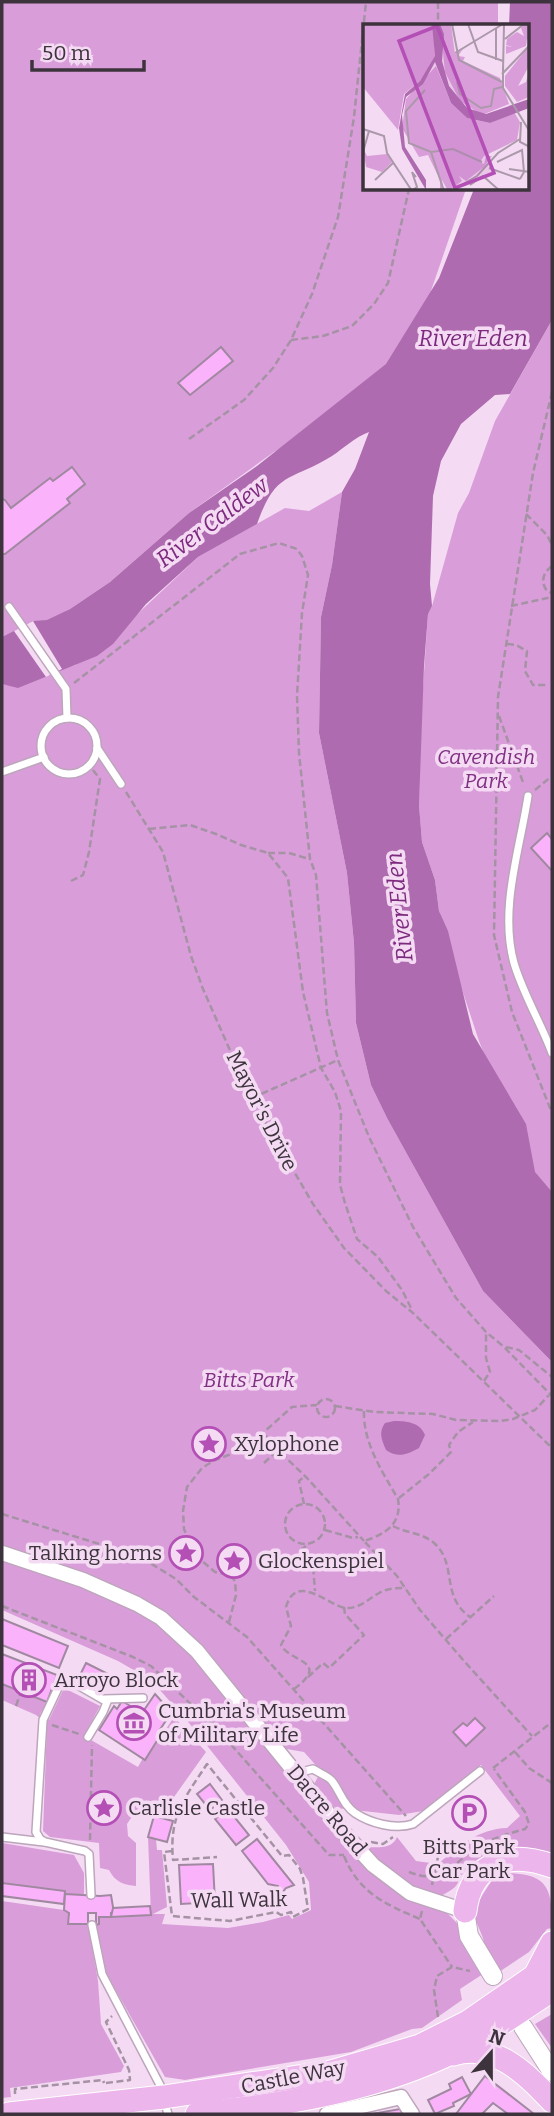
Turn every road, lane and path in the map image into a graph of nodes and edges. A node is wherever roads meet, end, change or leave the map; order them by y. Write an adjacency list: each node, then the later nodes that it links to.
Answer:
1 (366, 2): 3 (path)
2 (438, 2): 4 (path)
3 (364, 24)
4 (439, 24)
5 (363, 31): 7 (path)
6 (409, 191): 7 (path)
7 (291, 340): 9 (path)
8 (552, 393): 10 (path)
9 (189, 439)
10 (526, 514): 11 (path); 13 (path)
11 (552, 545)
12 (552, 566): 13 (path)
13 (552, 595)
14 (9, 607): 17 (lane)
15 (507, 644): 16 (path)
16 (547, 685)
17 (66, 689): 19 (lane); 29 (path)
18 (497, 713): 26 (path)
19 (68, 718): 20 (lane); 21 (lane)
20 (97, 748): 22 (lane); 25 (lane)
21 (44, 757): 22 (lane); 23 (lane)
22 (89, 765): 30 (path)
23 (2, 772)
24 (552, 776): 26 (path)
25 (121, 784): 27 (path, Mayor's Drive)
26 (528, 796): 31 (lane)
27 (149, 829): 28 (path); 34 (path, Mayor's Drive)
28 (268, 853): 29 (path); 33 (path)
29 (310, 859): 32 (path)
30 (71, 881)
31 (552, 1053)
32 (338, 1059): 33 (path); 36 (path)
33 (321, 1068): 34 (path); 35 (path)
34 (251, 1098): 35 (path, Mayor's Drive)
35 (413, 1313): 39 (path, Mayor's Drive)
36 (486, 1332): 37 (path); 39 (path)
37 (503, 1346): 38 (path); 40 (path)
38 (552, 1377)
39 (484, 1381): 44 (path, Mayor's Drive)
40 (551, 1395): 44 (path)
41 (317, 1405): 42 (path); 42 (path); 46 (path)
42 (335, 1406): 43 (path)
43 (364, 1411): 45 (path); 52 (path)
44 (517, 1416): 45 (path); 48 (path, Mayor's Drive)
45 (476, 1420): 52 (path)
46 (263, 1433): 49 (path); 67 (path)
47 (293, 1439): 49 (path)
48 (552, 1448)
49 (279, 1450): 50 (path); 51 (path)
50 (264, 1463)
51 (305, 1476): 53 (path); 57 (path)
52 (398, 1499): 55 (path)
53 (304, 1504): 56 (path); 59 (path)
54 (2, 1514): 67 (path)
55 (393, 1526): 58 (path); 66 (path)
56 (325, 1530): 57 (path); 59 (path)
57 (359, 1537): 58 (path)
58 (364, 1541): 61 (path)
59 (308, 1544): 62 (path)
60 (2, 1553): 82 (street, Dacre Road)
61 (406, 1588): 65 (path); 68 (path)
62 (314, 1592): 65 (path); 69 (path)
63 (494, 1596): 66 (path)
64 (2, 1606): 92 (path)
65 (344, 1608): 69 (path)
66 (470, 1617): 68 (path)
67 (229, 1623): 70 (path)
68 (446, 1639): 77 (path)
69 (307, 1678): 70 (path)
70 (294, 1689): 84 (path)
71 (21, 1692): 74 (path)
72 (143, 1698): 73 (lane)
73 (104, 1699): 76 (lane); 78 (lane)
74 (16, 1706)
75 (552, 1722): 77 (path)
76 (43, 1723): 78 (path); 88 (lane)
77 (532, 1736): 79 (path)
78 (88, 1737): 91 (path)
79 (514, 1751): 80 (path); 83 (path)
80 (494, 1769): 81 (path); 96 (path)
81 (480, 1771): 84 (lane)
82 (296, 1773): 85 (lane); 86 (street, Dacre Road)
83 (552, 1783)
84 (413, 1824): 85 (lane)
85 (396, 1827): 89 (path)
86 (344, 1833): 92 (path); 99 (street, Dacre Road)
87 (2, 1837): 88 (lane)
88 (45, 1842): 91 (lane)
89 (373, 1846)
90 (173, 1851): 90 (path, Wall Walk); 93 (path, Wall Walk)
91 (89, 1854): 98 (lane)
92 (344, 1855): 100 (path)
93 (217, 1857)
94 (525, 1860): 95 (main road); 97 (main road); 99 (main road)
95 (552, 1866)
96 (405, 1871)
97 (552, 1884)
98 (91, 1895)
99 (465, 1911): 103 (street)
100 (420, 1919)
101 (92, 1924): 113 (lane)
102 (552, 1943): 104 (main road)
103 (484, 1976): 107 (path)
104 (547, 1976): 107 (main road, Castle Way)
105 (106, 2022): 109 (path)
106 (523, 2027): 108 (street)
107 (440, 2047): 112 (main road); 113 (main road, Castle Way); 116 (main road, Castle Way)
108 (552, 2072)
109 (104, 2083): 110 (path); 111 (path)
110 (80, 2087)
111 (105, 2089)
112 (552, 2101)
113 (166, 2106): 115 (main road, Castle Way)
114 (410, 2112): 117 (street)
115 (9, 2114)
116 (197, 2114)
117 (327, 2114)

